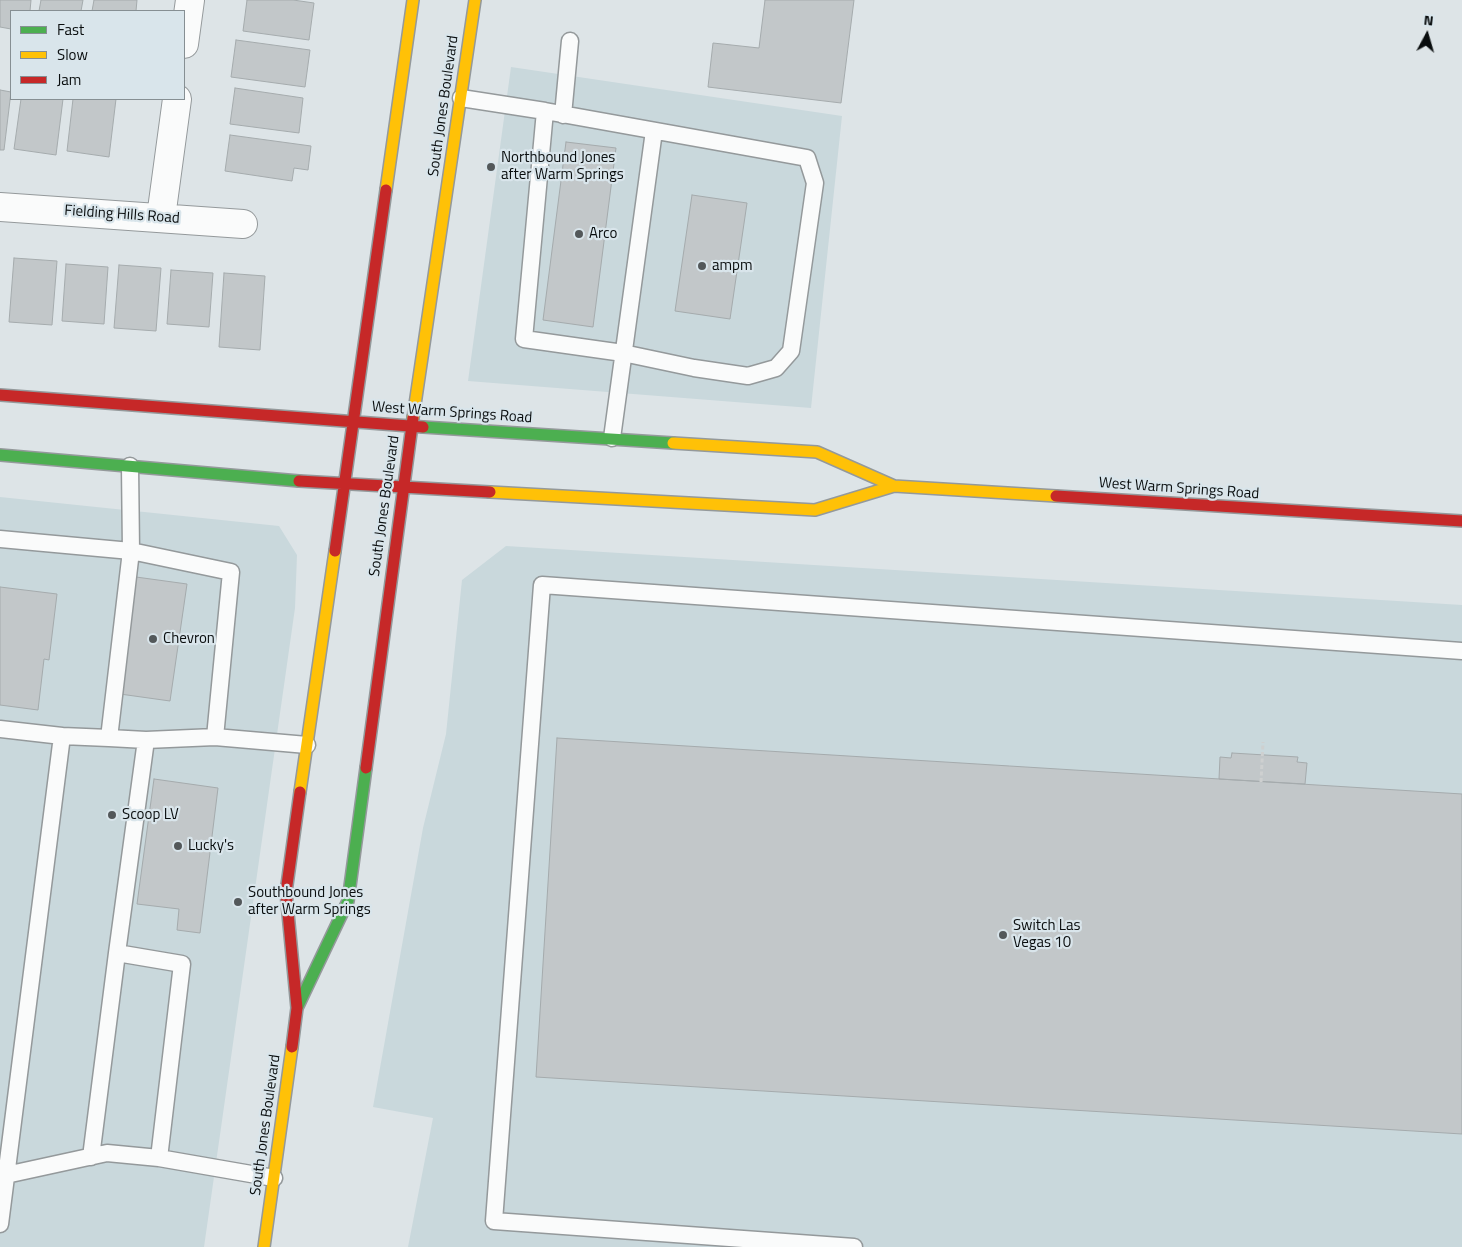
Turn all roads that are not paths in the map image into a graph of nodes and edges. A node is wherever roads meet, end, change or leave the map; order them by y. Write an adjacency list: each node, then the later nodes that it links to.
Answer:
1 (190, 0): 4 (street)
2 (412, 0): 16 (main road, South Jones Boulevard)
3 (475, 0): 6 (main road, South Jones Boulevard)
4 (185, 37)
5 (570, 41): 9 (lane)
6 (461, 98): 8 (lane); 17 (main road, South Jones Boulevard)
7 (176, 100): 12 (street)
8 (545, 111): 9 (lane); 14 (lane)
9 (563, 115): 10 (lane)
10 (654, 131): 14 (lane); 14 (lane)
11 (0, 207): 12 (street, Fielding Hills Road)
12 (161, 217): 13 (street, Fielding Hills Road)
13 (243, 224)
14 (623, 353): 18 (lane)
15 (0, 395): 16 (main road, West Warm Springs Road)
16 (353, 422): 17 (main road, West Warm Springs Road); 21 (main road, South Jones Boulevard)
17 (412, 426): 18 (main road, West Warm Springs Road); 23 (main road, South Jones Boulevard)
18 (612, 438): 22 (main road, West Warm Springs Road)
19 (0, 455): 20 (main road, West Warm Springs Road)
20 (130, 466): 21 (main road, West Warm Springs Road); 26 (lane)
21 (344, 483): 23 (main road, West Warm Springs Road); 33 (main road, South Jones Boulevard)
22 (894, 486): 23 (main road, West Warm Springs Road); 24 (main road, West Warm Springs Road)
23 (403, 487): 35 (main road, South Jones Boulevard)
24 (1462, 521)
25 (0, 539): 26 (lane)
26 (131, 551): 30 (lane); 31 (lane)
27 (1462, 651): 42 (lane)
28 (0, 728): 29 (lane)
29 (62, 736): 31 (lane); 38 (lane)
30 (215, 737): 32 (lane); 33 (lane)
31 (109, 738): 32 (lane)
32 (146, 740): 34 (lane)
33 (307, 745): 35 (main road, South Jones Boulevard)
34 (116, 953): 36 (lane); 37 (lane)
35 (297, 1008): 39 (main road, South Jones Boulevard)
36 (91, 1157): 37 (lane); 38 (lane)
37 (159, 1158): 39 (lane)
38 (6, 1175): 40 (lane)
39 (274, 1178): 41 (main road, South Jones Boulevard)
40 (0, 1224)
41 (264, 1247)
42 (854, 1247)

